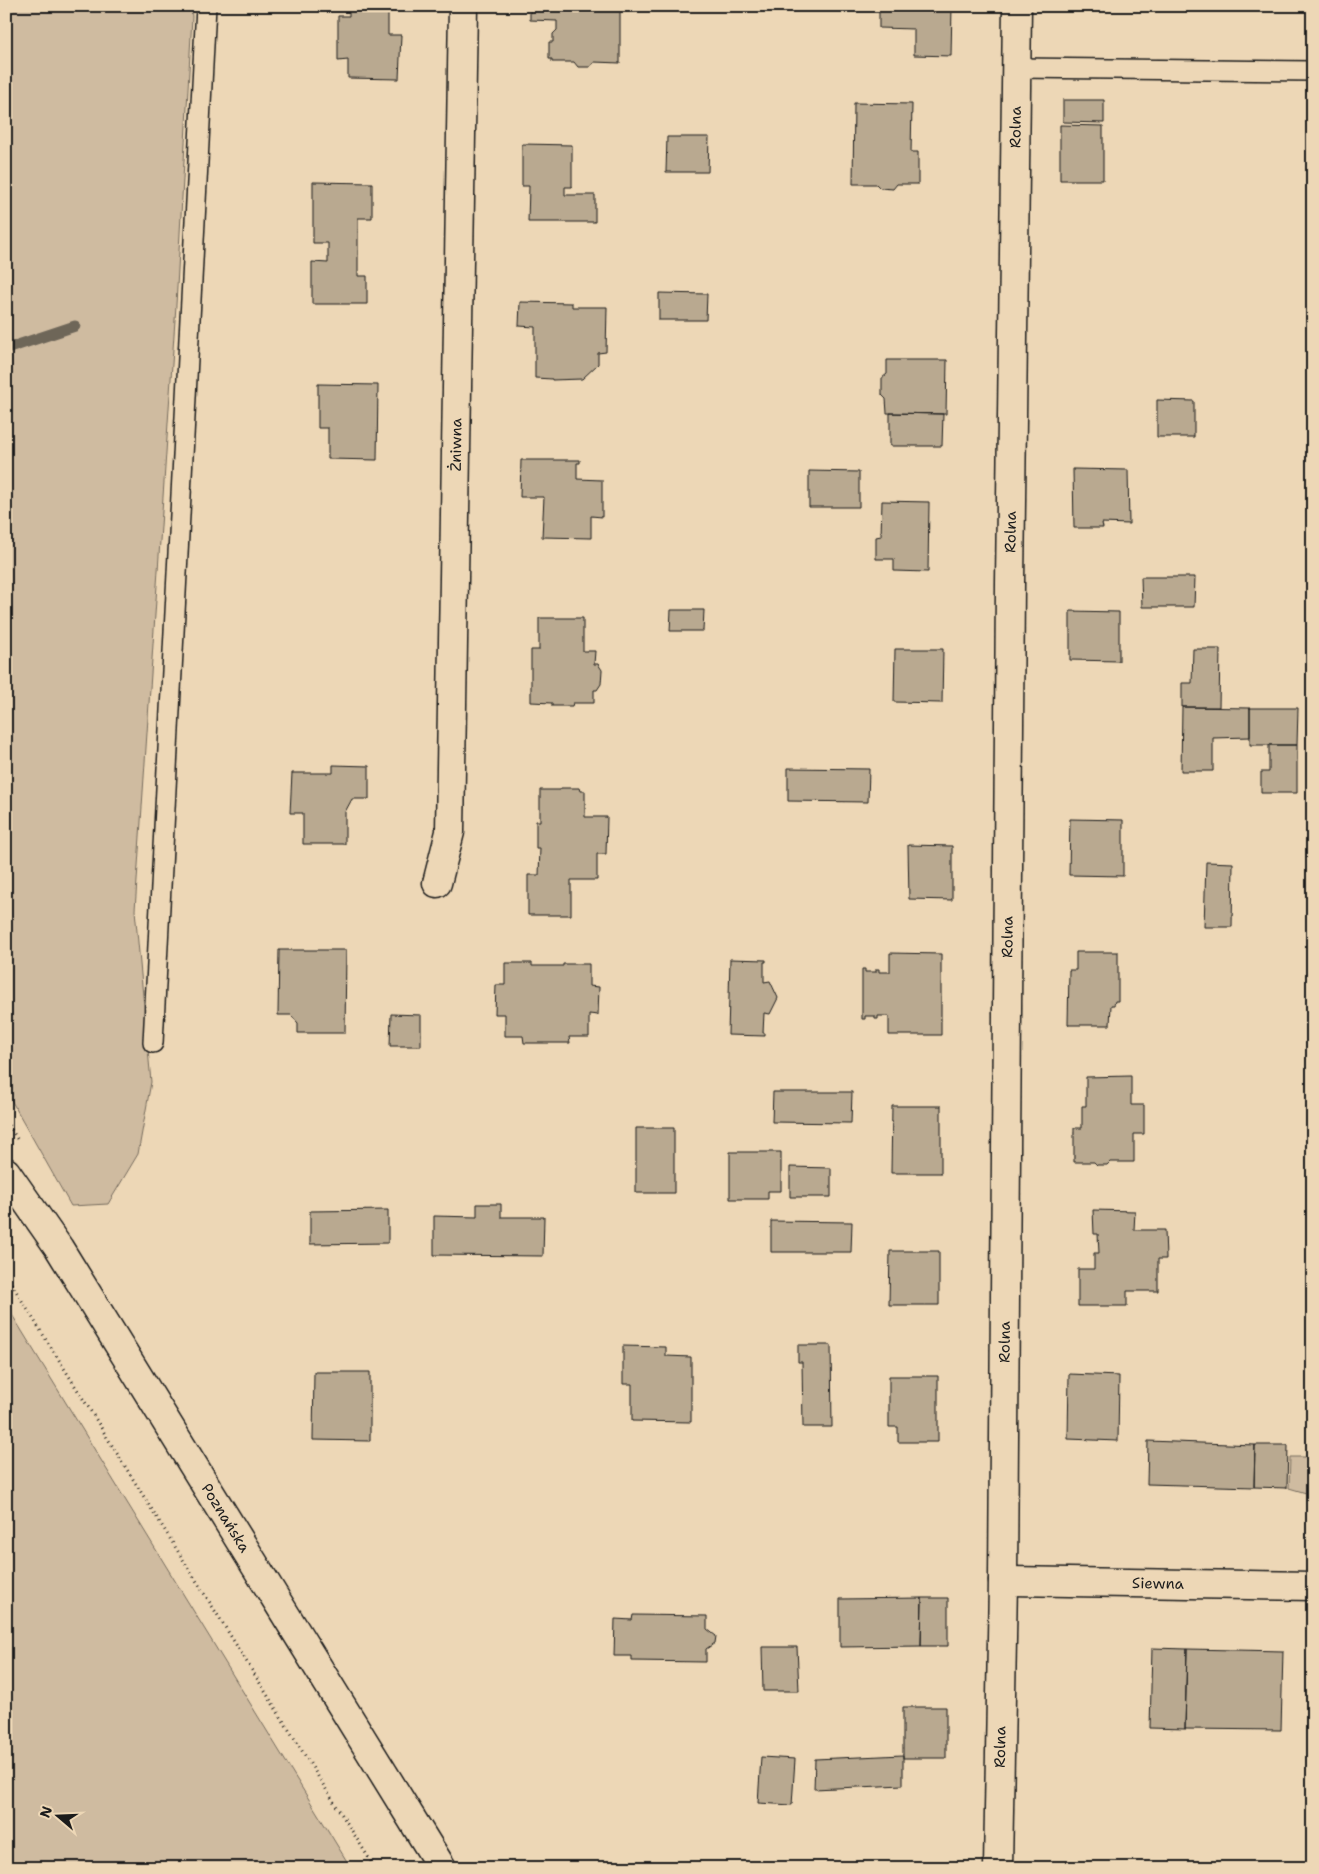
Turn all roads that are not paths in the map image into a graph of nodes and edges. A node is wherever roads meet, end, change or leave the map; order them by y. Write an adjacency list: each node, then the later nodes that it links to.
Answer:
1 (206, 6): 7 (lane)
2 (463, 6): 6 (street, Żniwna)
3 (1017, 6): 4 (street, Rolna)
4 (1017, 68): 5 (lane); 9 (street, Rolna)
5 (1313, 71)
6 (437, 882)
7 (153, 1043)
8 (6, 1172): 11 (street, Poznańska)
9 (1002, 1581): 10 (street, Siewna); 12 (street, Rolna)
10 (1313, 1586)
11 (442, 1868)
12 (998, 1868)

